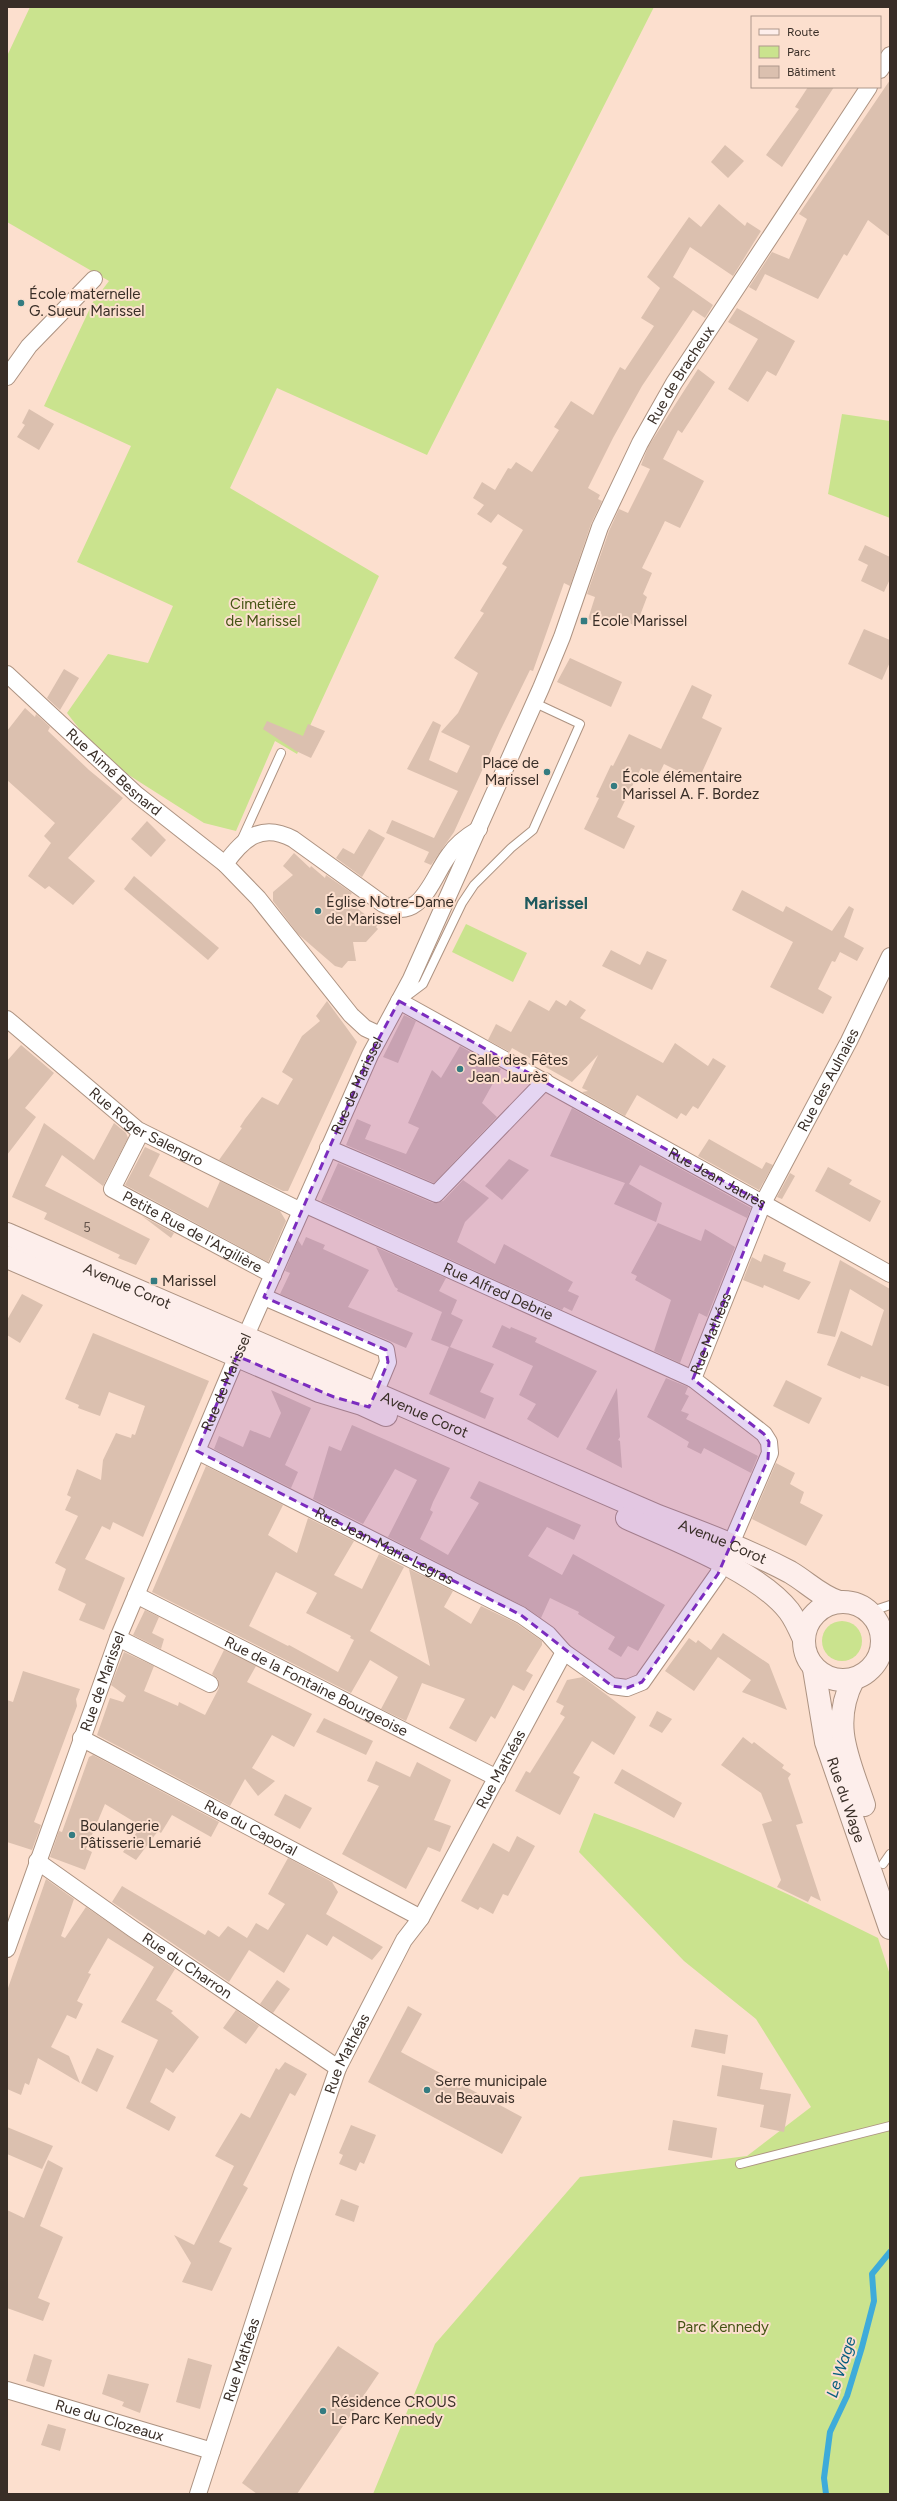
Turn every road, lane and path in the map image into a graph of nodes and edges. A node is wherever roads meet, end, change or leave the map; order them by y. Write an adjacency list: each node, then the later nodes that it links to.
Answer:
1 (890, 55): 2 (street)
2 (881, 68)
3 (868, 88): 7 (street, Rue de Bracheux)
4 (94, 279): 5 (street)
5 (7, 377)
6 (7, 674): 12 (street, Rue Aimé Besnard)
7 (541, 688): 8 (street, Rue de Marissel)
8 (535, 703): 10 (street, Rue de Marissel); 14 (lane)
9 (281, 753): 11 (lane)
10 (479, 829): 11 (street); 14 (street, Rue de Marissel)
11 (240, 844): 12 (street)
12 (225, 864): 16 (street, Rue Aimé Besnard)
13 (890, 956): 20 (street, Rue des Aulnaies)
14 (399, 1001): 16 (street, Rue de Marissel); 17 (street, Rue Jean Jaurès)
15 (7, 1019): 18 (street, Rue Roger Salengro)
16 (380, 1035): 19 (street, Rue de Marissel)
17 (545, 1081): 19 (street); 20 (street, Rue Jean Jaurès)
18 (141, 1132): 21 (street, Rue Roger Salengro); 25 (street, Petite Rue de l'Argilière)
19 (328, 1148): 21 (street, Rue de Marissel)
20 (763, 1203): 24 (street, Rue Jean Jaurès); 28 (street, Rue Mathéas)
21 (303, 1208): 25 (street, Rue de Marissel); 28 (street, Rue Alfred Debrie)
22 (7, 1234): 27 (street, Avenue Corot)
23 (7, 1257): 27 (street, Avenue Corot)
24 (890, 1274)
25 (273, 1275): 26 (street, Rue de Marissel)
26 (264, 1296): 27 (street, Rue de Marissel); 29 (street)
27 (241, 1347): 29 (street, Avenue Corot); 30 (street, Rue de Marissel)
28 (693, 1380): 31 (street, Rue Mathéas)
29 (372, 1400): 31 (street, Avenue Corot)
30 (197, 1451): 32 (street, Rue de Marissel); 38 (street, Rue Jean-Marie Legras)
31 (727, 1553): 33 (street, Avenue Corot); 36 (street, Avenue Corot); 38 (street, Rue Mathéas)
32 (136, 1595): 37 (street, Rue de Marissel); 44 (street, Rue de la Fontaine Bourgeoise)
33 (839, 1602): 35 (street, Avenue Corot); 36 (street)
34 (890, 1605): 35 (lane)
35 (878, 1620): 39 (street)
36 (803, 1637): 40 (street, Avenue Corot)
37 (118, 1638): 42 (street); 43 (street, Rue de Marissel)
38 (564, 1652): 44 (street, Rue Mathéas)
39 (883, 1658): 41 (street)
40 (814, 1668): 41 (street); 48 (street, Rue du Wage)
41 (852, 1680): 46 (street, Rue du Wage)
42 (210, 1684)
43 (81, 1738): 45 (street, Rue de Marissel); 47 (street, Rue du Caporal)
44 (497, 1778): 47 (street, Rue Mathéas)
45 (37, 1861): 49 (street, Rue de Marissel); 50 (street, Rue du Charron)
46 (888, 1867)
47 (421, 1918): 50 (street, Rue Mathéas)
48 (890, 1928)
49 (7, 1949)
50 (338, 2068): 54 (street, Rue Mathéas)
51 (890, 2126): 52 (lane)
52 (740, 2164)
53 (7, 2390): 54 (street, Rue du Clozeaux)
54 (212, 2451): 55 (street, Rue Mathéas)
55 (198, 2494)

